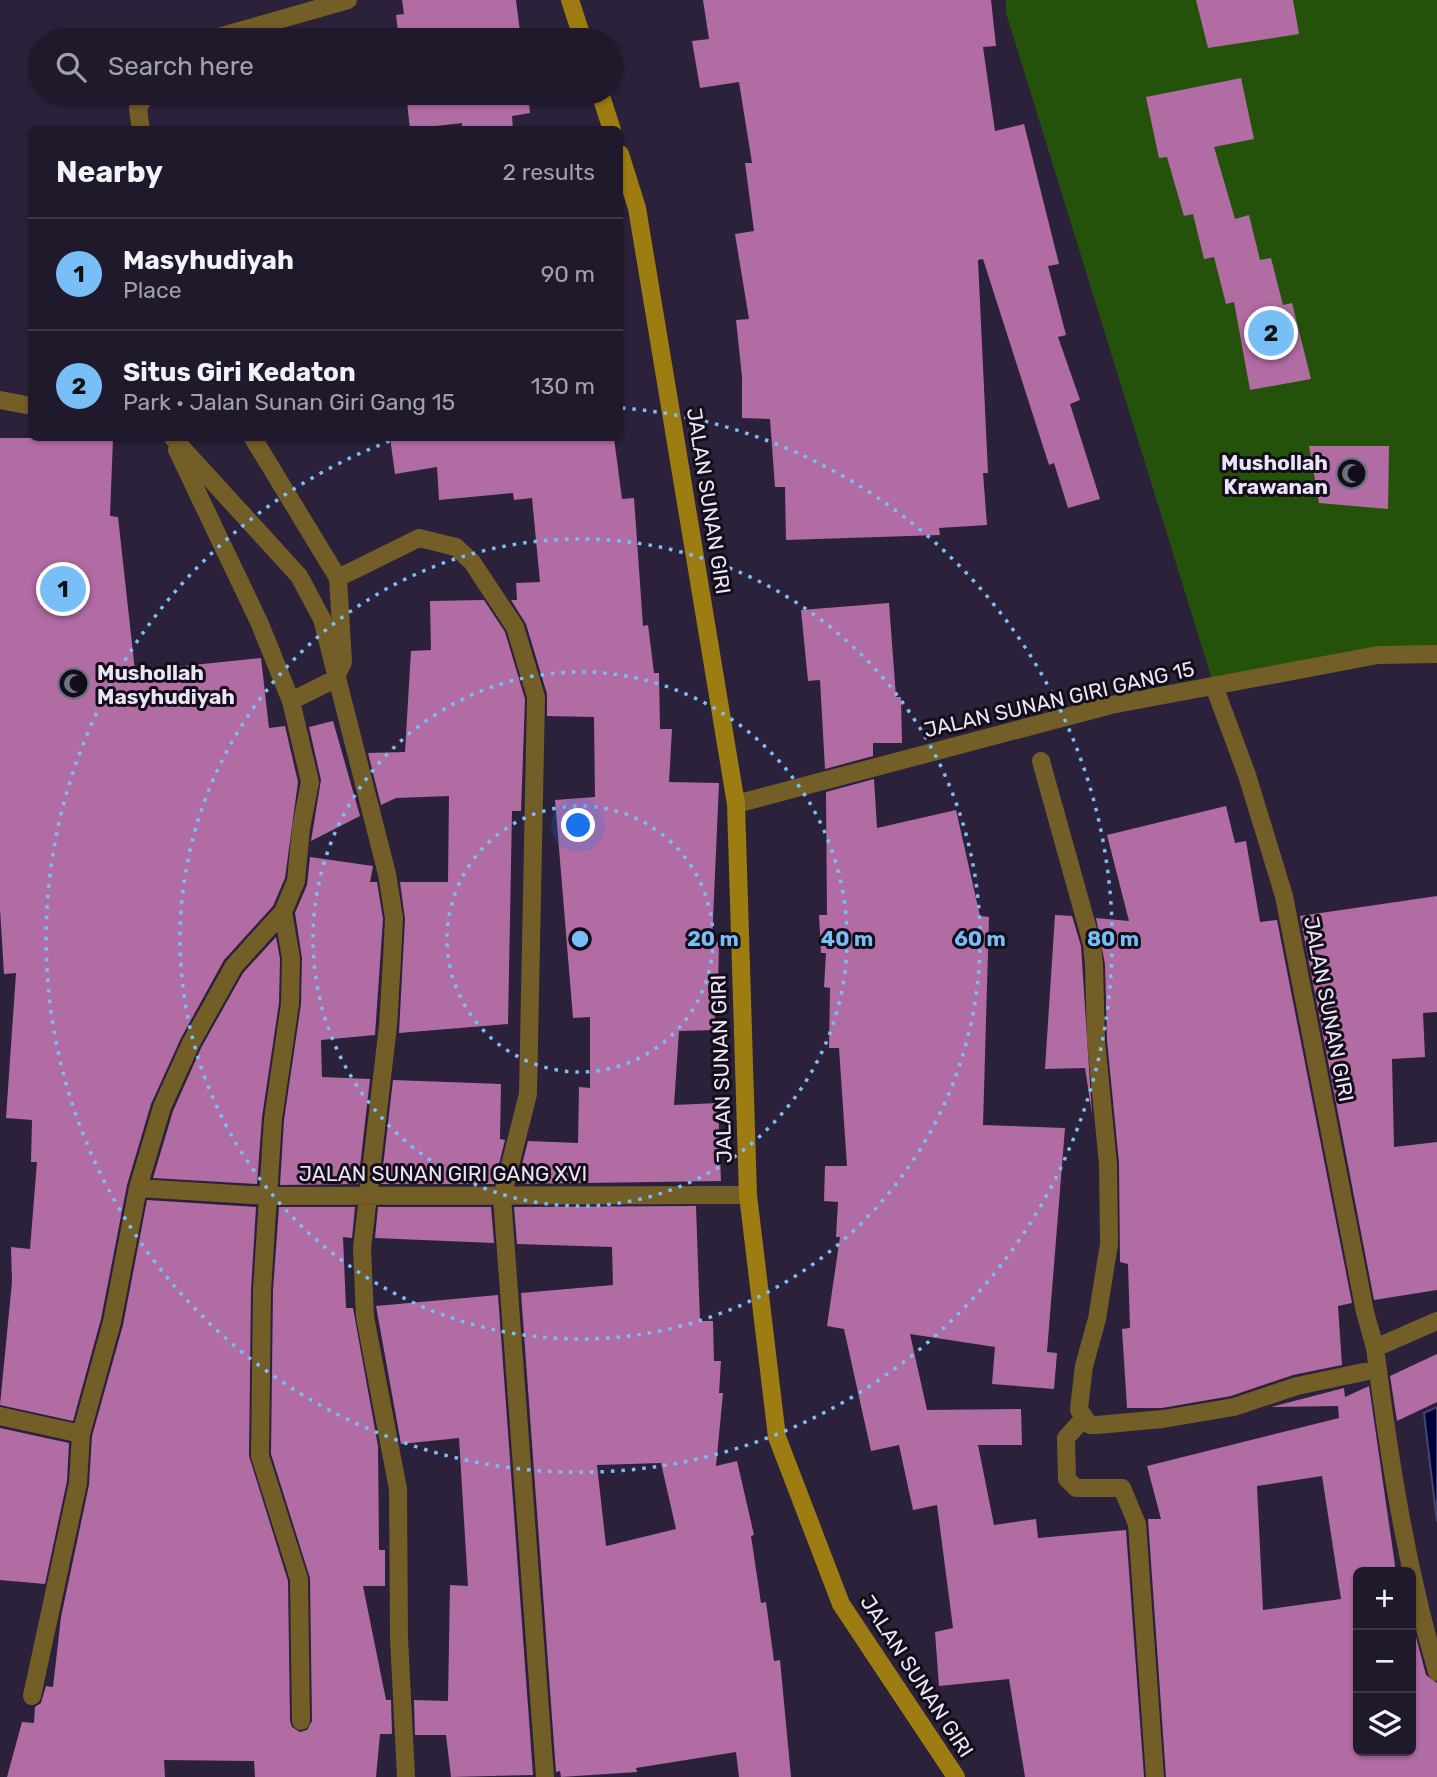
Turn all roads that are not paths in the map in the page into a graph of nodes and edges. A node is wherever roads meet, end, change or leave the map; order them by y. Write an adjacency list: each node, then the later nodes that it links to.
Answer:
1 (348, 0): 3 (street)
2 (570, 0): 4 (main road)
3 (250, 28)
4 (579, 28)
5 (140, 105): 7 (street)
6 (604, 105): 8 (main road)
7 (140, 126)
8 (611, 126)
9 (623, 164): 21 (main road, JALAN SUNAN GIRI)
10 (0, 400): 11 (street)
11 (28, 405)
12 (173, 441): 19 (street)
13 (175, 441): 17 (street)
14 (255, 441): 15 (street)
15 (338, 578): 17 (street); 27 (street)
16 (1437, 654): 18 (street, JALAN SUNAN GIRI GANG 15)
17 (335, 679): 19 (street); 24 (street)
18 (1214, 686): 21 (street, JALAN SUNAN GIRI GANG 15); 29 (street, JALAN SUNAN GIRI)
19 (291, 701): 22 (street)
20 (1041, 761): 32 (street)
21 (736, 804): 25 (main road, JALAN SUNAN GIRI)
22 (283, 912): 23 (street); 26 (street)
23 (138, 1188): 26 (street, JALAN SUNAN GIRI GANG XVI); 33 (street)
24 (369, 1194): 26 (street, JALAN SUNAN GIRI GANG XVI); 27 (street, JALAN SUNAN GIRI GANG XVI); 37 (street)
25 (748, 1195): 27 (street, JALAN SUNAN GIRI GANG XVI); 39 (main road, JALAN SUNAN GIRI)
26 (271, 1196): 36 (street)
27 (502, 1197): 38 (street)
28 (1437, 1321): 29 (street)
29 (1375, 1348): 30 (street, JALAN SUNAN GIRI)
30 (1378, 1369): 32 (street); 34 (street, JALAN SUNAN GIRI)
31 (0, 1416): 33 (street)
32 (1083, 1419): 40 (street)
33 (81, 1434): 35 (street)
34 (1437, 1672)
35 (32, 1696)
36 (301, 1721)
37 (406, 1777)
38 (545, 1777)
39 (956, 1777)
40 (1155, 1777)

